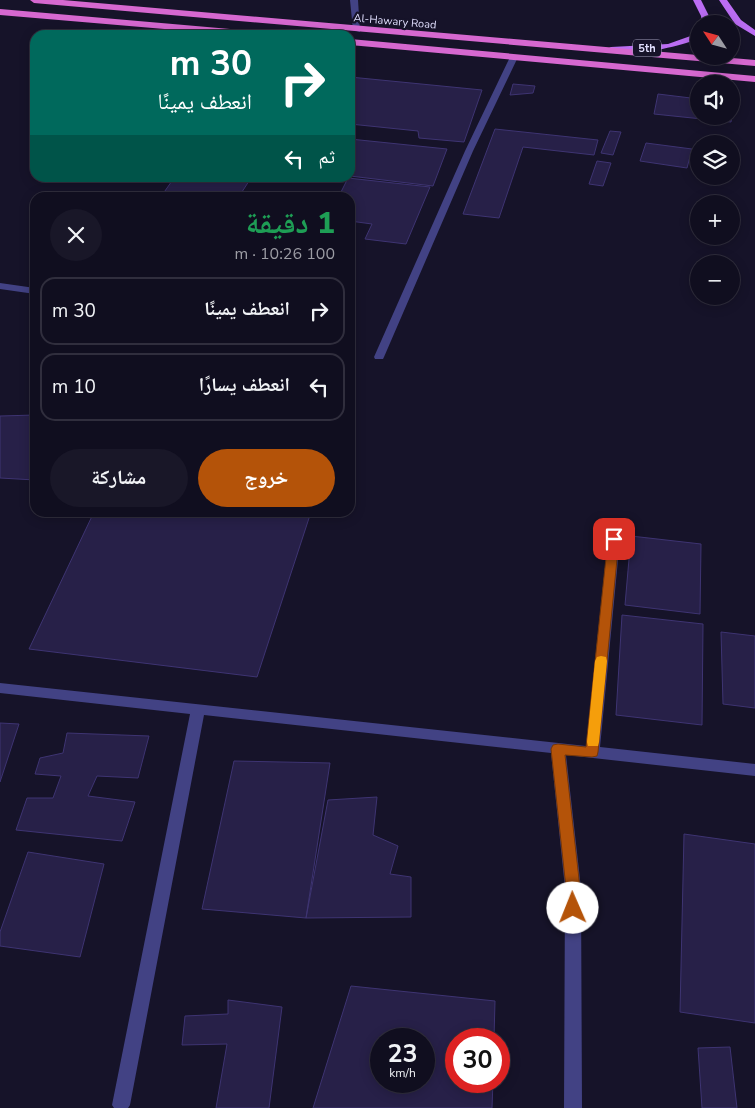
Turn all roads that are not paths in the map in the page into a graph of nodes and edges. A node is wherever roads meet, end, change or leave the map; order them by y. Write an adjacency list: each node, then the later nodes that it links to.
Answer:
1 (34, 0): 8 (highway, Al-Hawary Road)
2 (354, 0): 8 (street)
3 (697, 0): 6 (main road)
4 (723, 0): 9 (main road)
5 (0, 12): 7 (highway)
6 (704, 15)
7 (207, 30)
8 (357, 30): 12 (highway, Al-Hawary Road)
9 (755, 34)
10 (690, 39): 12 (main road, 5th)
11 (355, 42): 13 (highway, Al-Hawary Road)
12 (593, 50): 14 (highway, Al-Hawary Road)
13 (514, 57): 15 (highway, Al-Hawary Road); 18 (street)
14 (755, 63)
15 (755, 79)
16 (0, 286): 17 (street)
17 (30, 289)
18 (379, 357)
19 (614, 539): 23 (street)
20 (0, 688): 21 (street)
21 (198, 709): 22 (street); 25 (street)
22 (558, 749): 23 (street); 26 (street)
23 (592, 752): 24 (street)
24 (755, 770)
25 (121, 1105)
26 (573, 1108)

